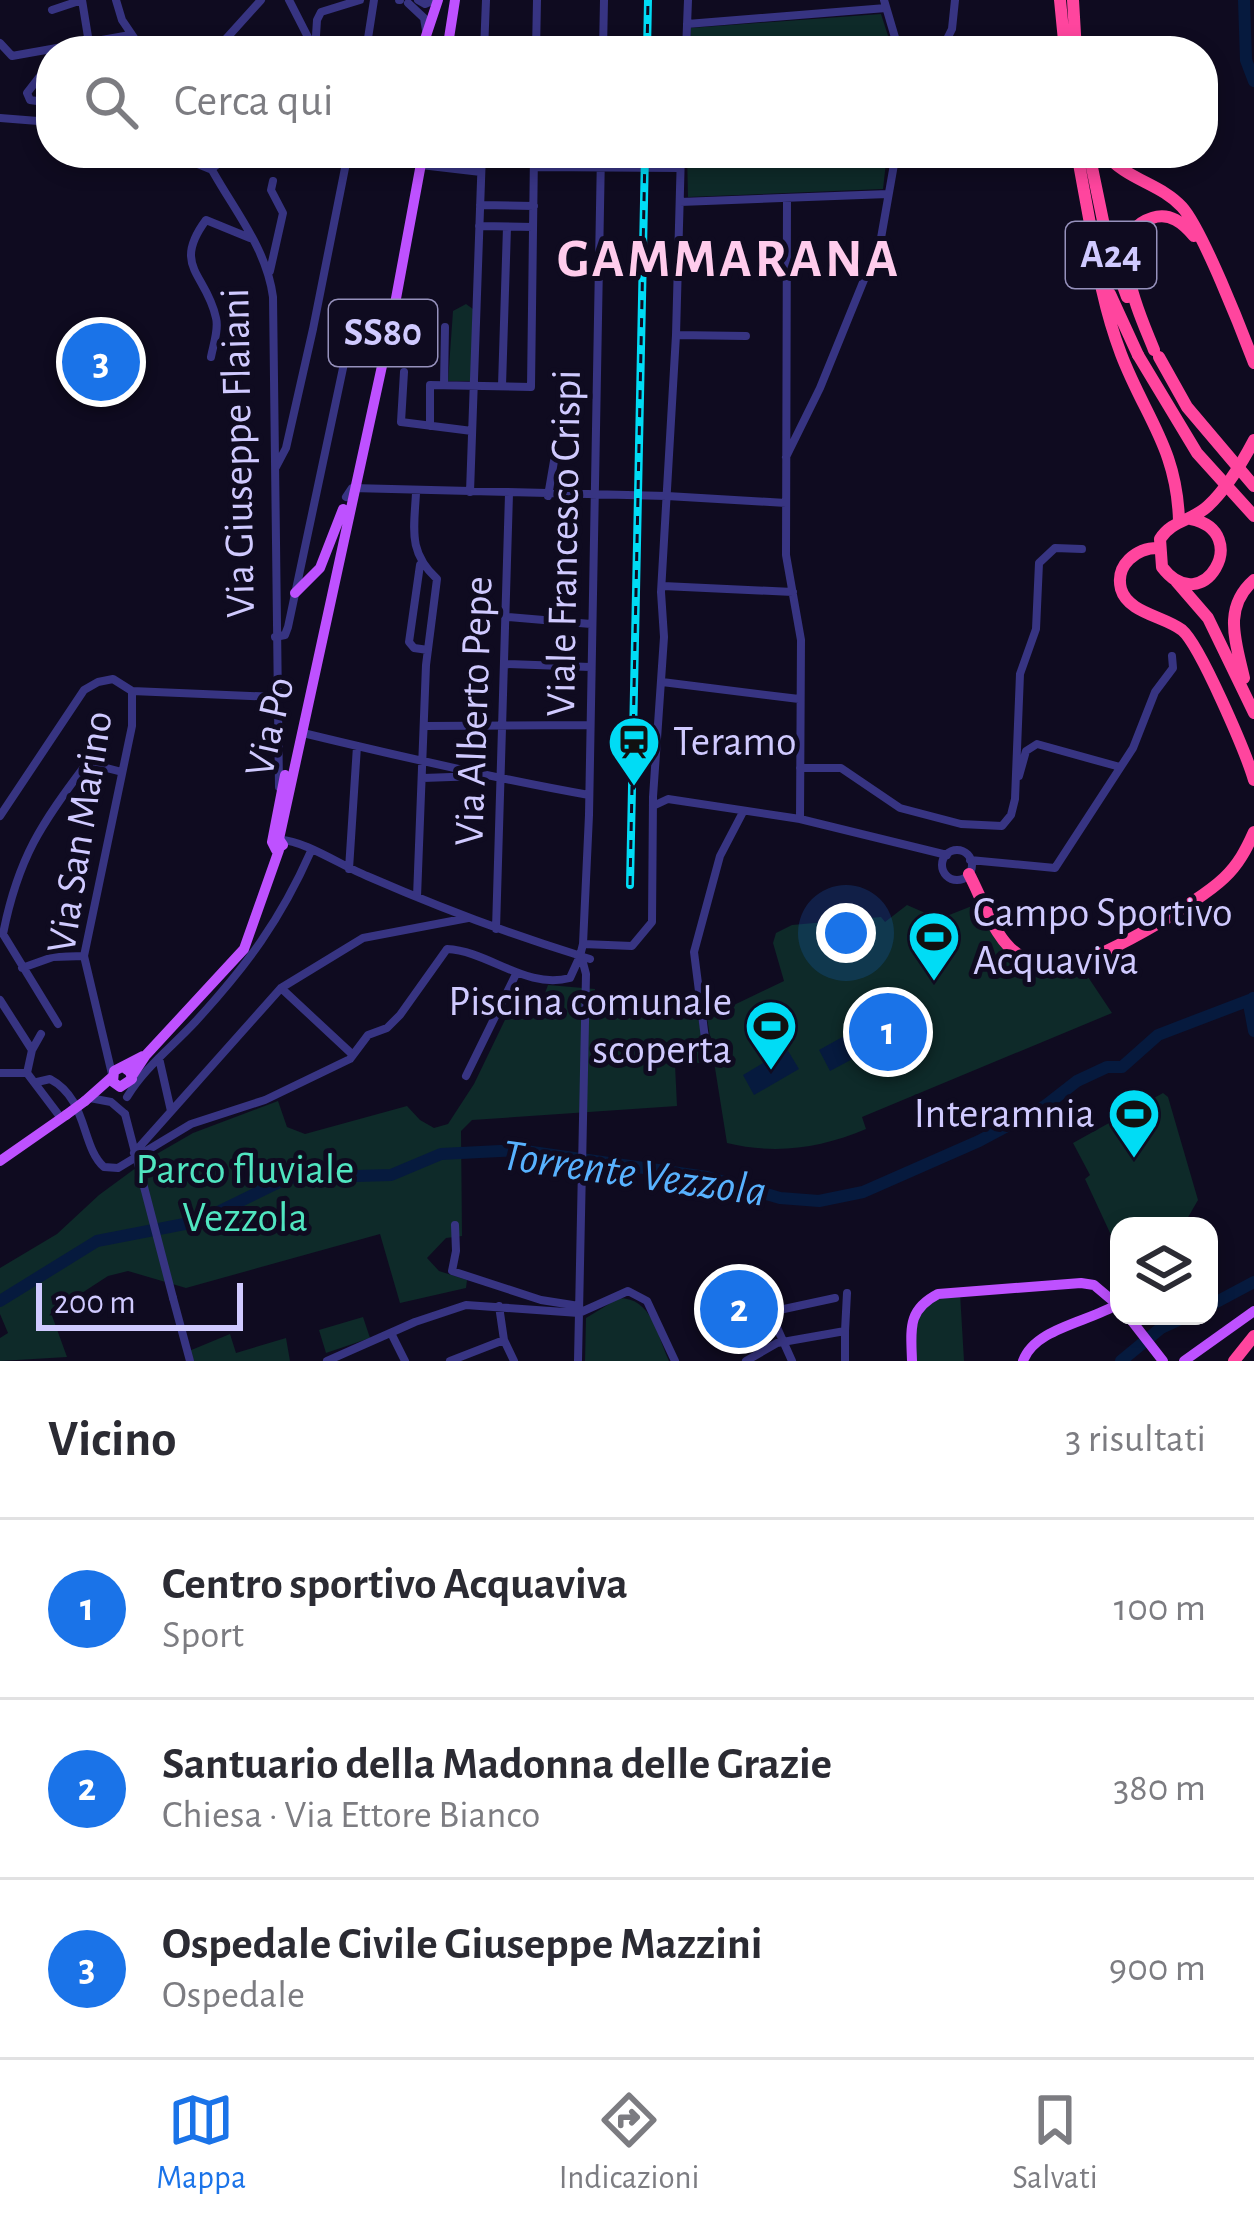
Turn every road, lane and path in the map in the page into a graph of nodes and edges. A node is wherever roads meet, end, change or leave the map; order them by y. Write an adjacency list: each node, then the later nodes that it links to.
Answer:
1 (82, 0): 18 (street); 21 (street)
2 (116, 0): 20 (street)
3 (261, 0): 23 (street)
4 (289, 0): 24 (street)
5 (360, 0): 25 (street)
6 (374, 0): 26 (street)
7 (436, 0): 16 (street); 28 (main road)
8 (455, 0): 29 (main road)
9 (486, 0): 30 (street)
10 (537, 0): 31 (street)
11 (604, 0): 32 (street)
12 (688, 0): 19 (street)
13 (955, 0): 35 (street)
14 (1060, 0): 36 (highway)
15 (1073, 0): 37 (highway)
16 (406, 1): 27 (street)
17 (885, 4): 19 (street); 34 (street)
18 (52, 10)
19 (687, 24): 33 (street)
20 (130, 35): 22 (street)
21 (88, 36)
22 (125, 36)
23 (229, 36)
24 (307, 36)
25 (316, 36)
26 (368, 36)
27 (423, 36)
28 (426, 36)
29 (449, 36)
30 (484, 36)
31 (536, 36)
32 (603, 36)
33 (687, 36)
34 (895, 36)
35 (948, 36)
36 (1064, 36)
37 (1075, 36)
38 (0, 43): 39 (street)
39 (36, 53)
40 (0, 118): 41 (street)
41 (36, 121)
42 (206, 168): 56 (street)
43 (214, 168): 56 (street)
44 (345, 168): 87 (street)
45 (420, 168): 95 (main road, SS80)
46 (421, 168): 95 (main road, Via Po / SS80)
47 (457, 168): 57 (street)
48 (481, 168): 57 (street)
49 (534, 168): 63 (street)
50 (600, 168): 93 (street, Viale Francesco Crispi)
51 (680, 168): 61 (street)
52 (893, 168): 59 (street)
53 (1080, 168): 64 (highway, A24)
54 (1092, 168): 75 (highway, A24)
55 (1121, 168): 69 (highway)
56 (211, 170): 68 (street, Via Giuseppe Flaiani)
57 (481, 172): 62 (street)
58 (273, 181): 70 (street)
59 (888, 194): 60 (street); 85 (street)
60 (787, 199): 61 (street); 85 (street)
61 (680, 202): 73 (street)
62 (480, 206): 63 (street); 65 (street)
63 (534, 206): 67 (street)
64 (1090, 225): 98 (highway, A24, bridge); 99 (highway)
65 (479, 226): 66 (street); 80 (street)
66 (507, 227): 67 (street); 81 (street)
67 (533, 227): 81 (street)
68 (251, 238): 70 (street, Via Giuseppe Flaiani); 76 (street)
69 (1208, 260): 75 (highway); 77 (highway)
70 (270, 272): 87 (street, Via Giuseppe Flaiani)
71 (356, 307): 110 (street)
72 (446, 327): 79 (street)
73 (676, 335): 74 (street); 94 (street)
74 (746, 336)
75 (1156, 354): 88 (highway, A24, bridge)
76 (211, 357)
77 (1254, 364)
78 (404, 372): 82 (street)
79 (444, 385): 80 (street); 82 (street)
80 (474, 386): 81 (street); 83 (street)
81 (502, 386)
82 (430, 426): 83 (street)
83 (472, 431): 89 (street)
84 (1254, 440): 97 (highway)
85 (785, 459): 96 (street)
86 (554, 461): 92 (street)
87 (275, 468): 115 (street, Via Giuseppe Flaiani)
88 (1254, 486)
89 (470, 492): 90 (street); 91 (street)
90 (416, 493): 95 (street); 104 (street)
91 (509, 494): 92 (street); 112 (street, Via Alberto Pepe)
92 (548, 496): 93 (street)
93 (594, 496): 94 (street); 114 (street, Viale Francesco Crispi)
94 (667, 496): 96 (street); 108 (street)
95 (347, 498): 101 (main road, Via Po / SS80); 111 (main road, Via Po / SS80)
96 (786, 503): 109 (street)
97 (1210, 503): 99 (highway); 100 (highway)
98 (1254, 516)
99 (1185, 520): 100 (highway); 102 (highway)
100 (1211, 526): 105 (highway)
101 (331, 547): 110 (main road); 111 (main road); 135 (main road, Via Po / SS80)
102 (1158, 548): 107 (highway); 139 (highway)
103 (1082, 549): 140 (street)
104 (420, 563): 116 (street); 116 (street)
105 (1206, 580): 107 (highway); 113 (highway)
106 (1254, 580): 120 (highway)
107 (1176, 581): 113 (highway)
108 (663, 586): 109 (street); 121 (street)
109 (794, 592): 124 (street)
110 (296, 593): 115 (street)
111 (327, 612): 129 (main road, Via Po / SS80)
112 (508, 617): 114 (street); 118 (street, Via Alberto Pepe)
113 (1208, 617): 120 (highway)
114 (591, 624): 119 (street, Viale Francesco Crispi)
115 (275, 637): 123 (street, Via Giuseppe Flaiani)
116 (428, 650): 126 (street)
117 (1172, 656): 132 (street)
118 (506, 664): 119 (street); 128 (street, Via Alberto Pepe)
119 (590, 667): 127 (street, Viale Francesco Crispi)
120 (1239, 671): 125 (highway)
121 (662, 682): 124 (street); 143 (street)
122 (132, 692): 123 (street); 134 (street, Via San Marino); 145 (street)
123 (277, 697): 135 (street, Via Giuseppe Flaiani)
124 (799, 699): 133 (street)
125 (1254, 713)
126 (425, 725): 128 (street); 131 (street)
127 (590, 725): 128 (street); 141 (street, Viale Francesco Crispi)
128 (504, 727): 138 (street, Via Alberto Pepe)
129 (301, 732): 130 (street); 142 (main road, Via Po / SS80)
130 (357, 746): 131 (street); 152 (street)
131 (422, 759): 136 (street); 137 (street)
132 (1120, 767): 140 (street); 151 (street)
133 (800, 768): 140 (street); 146 (street)
134 (122, 772): 157 (street, Via San Marino); 158 (street)
135 (282, 772): 142 (main road, SS80)
136 (481, 776): 137 (street); 138 (street)
137 (422, 778): 153 (street)
138 (502, 779): 141 (street); 155 (street, Via Alberto Pepe)
139 (1254, 780)
140 (1017, 789)
141 (589, 795): 156 (street, Viale Francesco Crispi)
142 (282, 804): 148 (main road, SS80)
143 (653, 806): 144 (street); 156 (street)
144 (743, 812): 146 (street); 167 (street)
145 (0, 816)
146 (800, 818): 150 (street)
147 (1254, 832): 151 (highway)
148 (278, 844): 149 (street); 166 (main road, SS80)
149 (306, 849): 152 (street); 166 (street)
150 (946, 855): 151 (street); 151 (street)
151 (970, 867)
152 (349, 869): 153 (street)
153 (417, 897): 154 (street)
154 (468, 918): 155 (street); 160 (street)
155 (496, 929): 156 (street)
156 (587, 950): 159 (street); 186 (street, Viale Francesco Crispi)
157 (84, 956): 158 (street); 171 (street, Via San Marino)
158 (22, 968): 162 (street)
159 (516, 974): 165 (street); 170 (street)
160 (281, 988): 165 (street); 175 (street)
161 (0, 1000): 164 (street)
162 (58, 1024)
163 (41, 1034): 164 (street)
164 (32, 1050): 169 (street)
165 (353, 1055): 178 (street)
166 (152, 1056): 171 (main road, SS80); 173 (street); 175 (street)
167 (708, 1062)
168 (0, 1073): 169 (street)
169 (27, 1073): 172 (street)
170 (466, 1076)
171 (121, 1077): 173 (street); 174 (main road, SS80); 176 (street)
172 (37, 1082): 177 (street); 180 (street)
173 (127, 1097): 176 (street)
174 (87, 1100): 176 (street); 177 (main road, SS80, bridge)
175 (175, 1105): 178 (street); 180 (street)
176 (125, 1114): 195 (street, bridge)
177 (63, 1116): 179 (main road, SS80)
178 (191, 1124): 180 (street)
179 (0, 1161)
180 (128, 1162)
181 (454, 1225): 186 (street)
182 (847, 1293): 190 (street)
183 (835, 1298): 194 (street)
184 (1110, 1299): 205 (main road)
185 (499, 1306): 186 (street); 191 (street); 193 (street)
186 (579, 1307): 200 (street, Viale Francesco Crispi); 201 (street)
187 (1110, 1308): 206 (main road)
188 (1254, 1311): 208 (main road)
189 (1135, 1325): 207 (main road)
190 (845, 1331): 194 (street); 204 (street)
191 (391, 1333): 196 (street); 197 (street)
192 (1254, 1336): 209 (highway)
193 (504, 1340): 198 (street); 199 (street)
194 (782, 1343): 202 (street); 203 (street)
195 (191, 1358)
196 (327, 1361)
197 (405, 1361)
198 (450, 1361)
199 (514, 1361)
200 (578, 1361)
201 (675, 1361)
202 (746, 1361)
203 (792, 1361)
204 (844, 1361)
205 (912, 1361)
206 (1023, 1361)
207 (1163, 1361)
208 (1184, 1361)
209 (1234, 1361)

